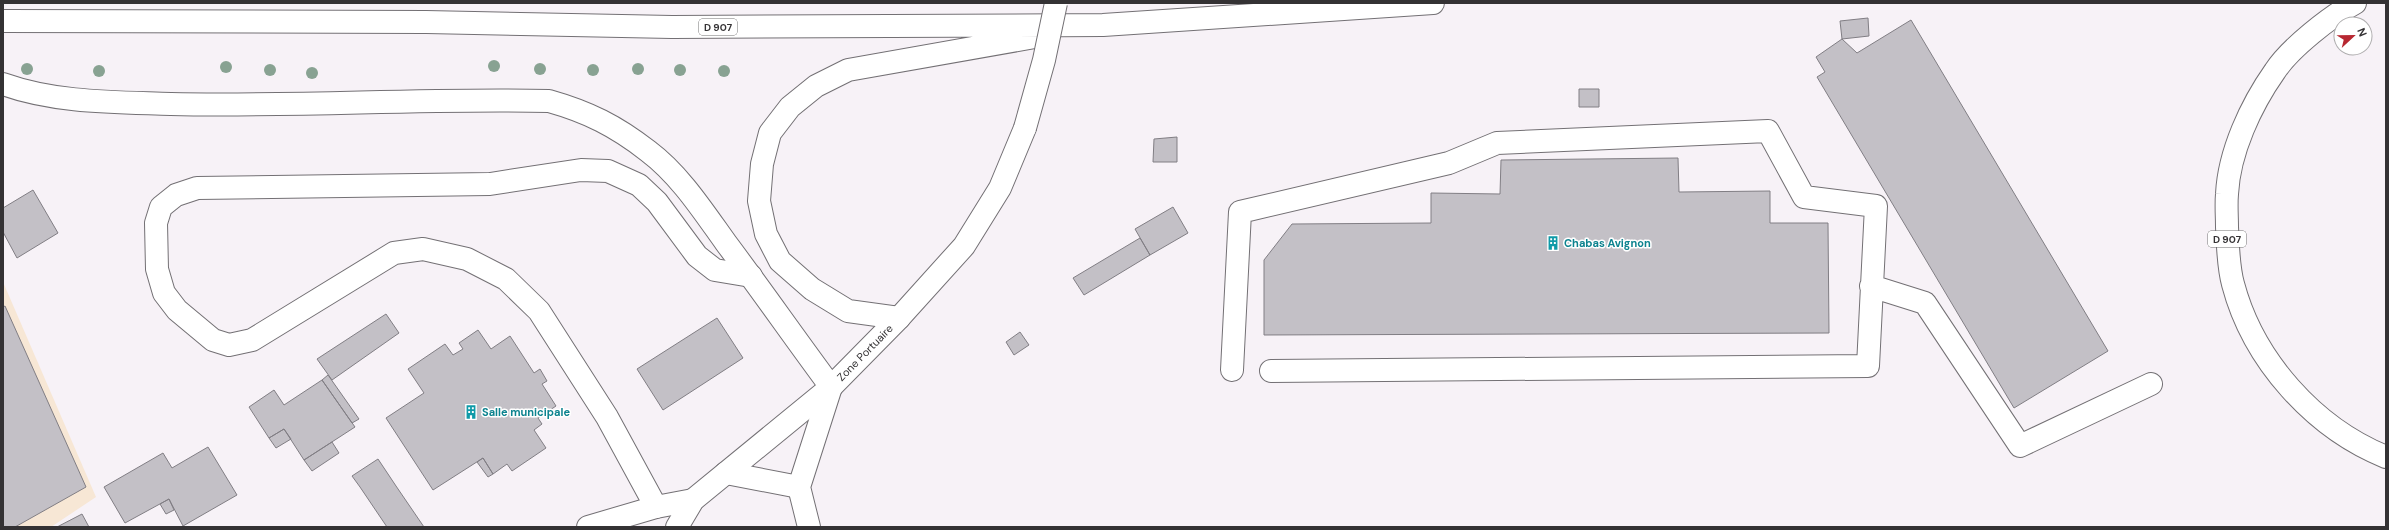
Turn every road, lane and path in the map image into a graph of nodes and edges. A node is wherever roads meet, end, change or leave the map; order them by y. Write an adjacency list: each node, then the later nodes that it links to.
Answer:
1 (1056, 3): 9 (main road, Zone Portuaire, bridge)
2 (1433, 3): 5 (main road, D 907)
3 (2355, 3): 14 (main road, D 907)
4 (3, 21): 5 (main road, D 907)
5 (1103, 25): 9 (main road)
6 (3, 84): 7 (main road)
7 (751, 276): 13 (main road); 18 (main road)
8 (1872, 286): 10 (main road); 11 (main road); 12 (main road)
9 (899, 318): 13 (main road, Zone Portuaire)
10 (1232, 370)
11 (1271, 371)
12 (2151, 384)
13 (831, 388): 15 (main road, Zone Portuaire); 16 (main road)
14 (2386, 457)
15 (726, 473): 16 (main road); 17 (main road, Zone Portuaire)
16 (799, 487): 21 (main road)
17 (693, 500): 18 (main road); 20 (main road)
18 (656, 507): 19 (main road)
19 (588, 527)
20 (677, 527)
21 (809, 527)

